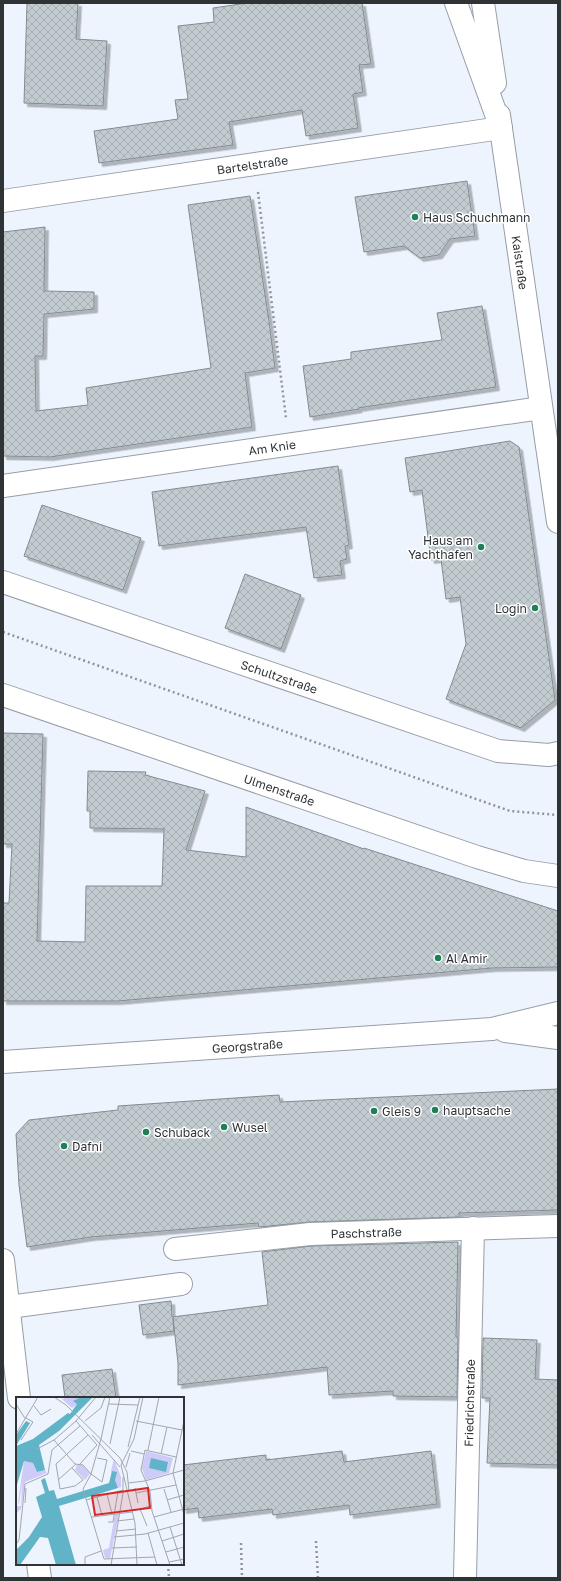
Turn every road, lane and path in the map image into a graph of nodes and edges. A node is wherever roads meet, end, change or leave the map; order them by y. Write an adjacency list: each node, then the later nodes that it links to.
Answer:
1 (456, 3): 3 (street)
2 (483, 3): 3 (street, Kaistraße)
3 (501, 128): 4 (street, Bartelstraße); 6 (street, Kaistraße)
4 (254, 164): 5 (street, Bartelstraße); 7 (path)
5 (3, 201)
6 (541, 408): 7 (street, Am Knie); 9 (street, Kaistraße)
7 (290, 444): 8 (street, Am Knie)
8 (3, 486)
9 (558, 522)
10 (3, 582): 13 (street, Schultzstraße)
11 (3, 632): 14 (path)
12 (3, 695): 15 (street, Ulmenstraße)
13 (558, 753)
14 (558, 815)
15 (558, 876)
16 (558, 1013): 17 (street, Georgstraße)
17 (492, 1029): 18 (street, Georgstraße); 19 (street, Georgstraße)
18 (558, 1038)
19 (3, 1062)
20 (558, 1226): 21 (street, Paschstraße)
21 (473, 1228): 22 (street, Paschstraße); 35 (street, Friedrichstraße)
22 (175, 1249)
23 (3, 1260): 25 (street)
24 (181, 1284): 25 (street)
25 (6, 1295): 26 (street)
26 (19, 1397)
27 (316, 1541): 34 (path)
28 (241, 1543): 33 (path)
29 (38, 1565): 31 (street)
30 (168, 1565): 32 (path)
31 (40, 1578)
32 (169, 1578)
33 (242, 1578)
34 (318, 1578)
35 (465, 1578)

